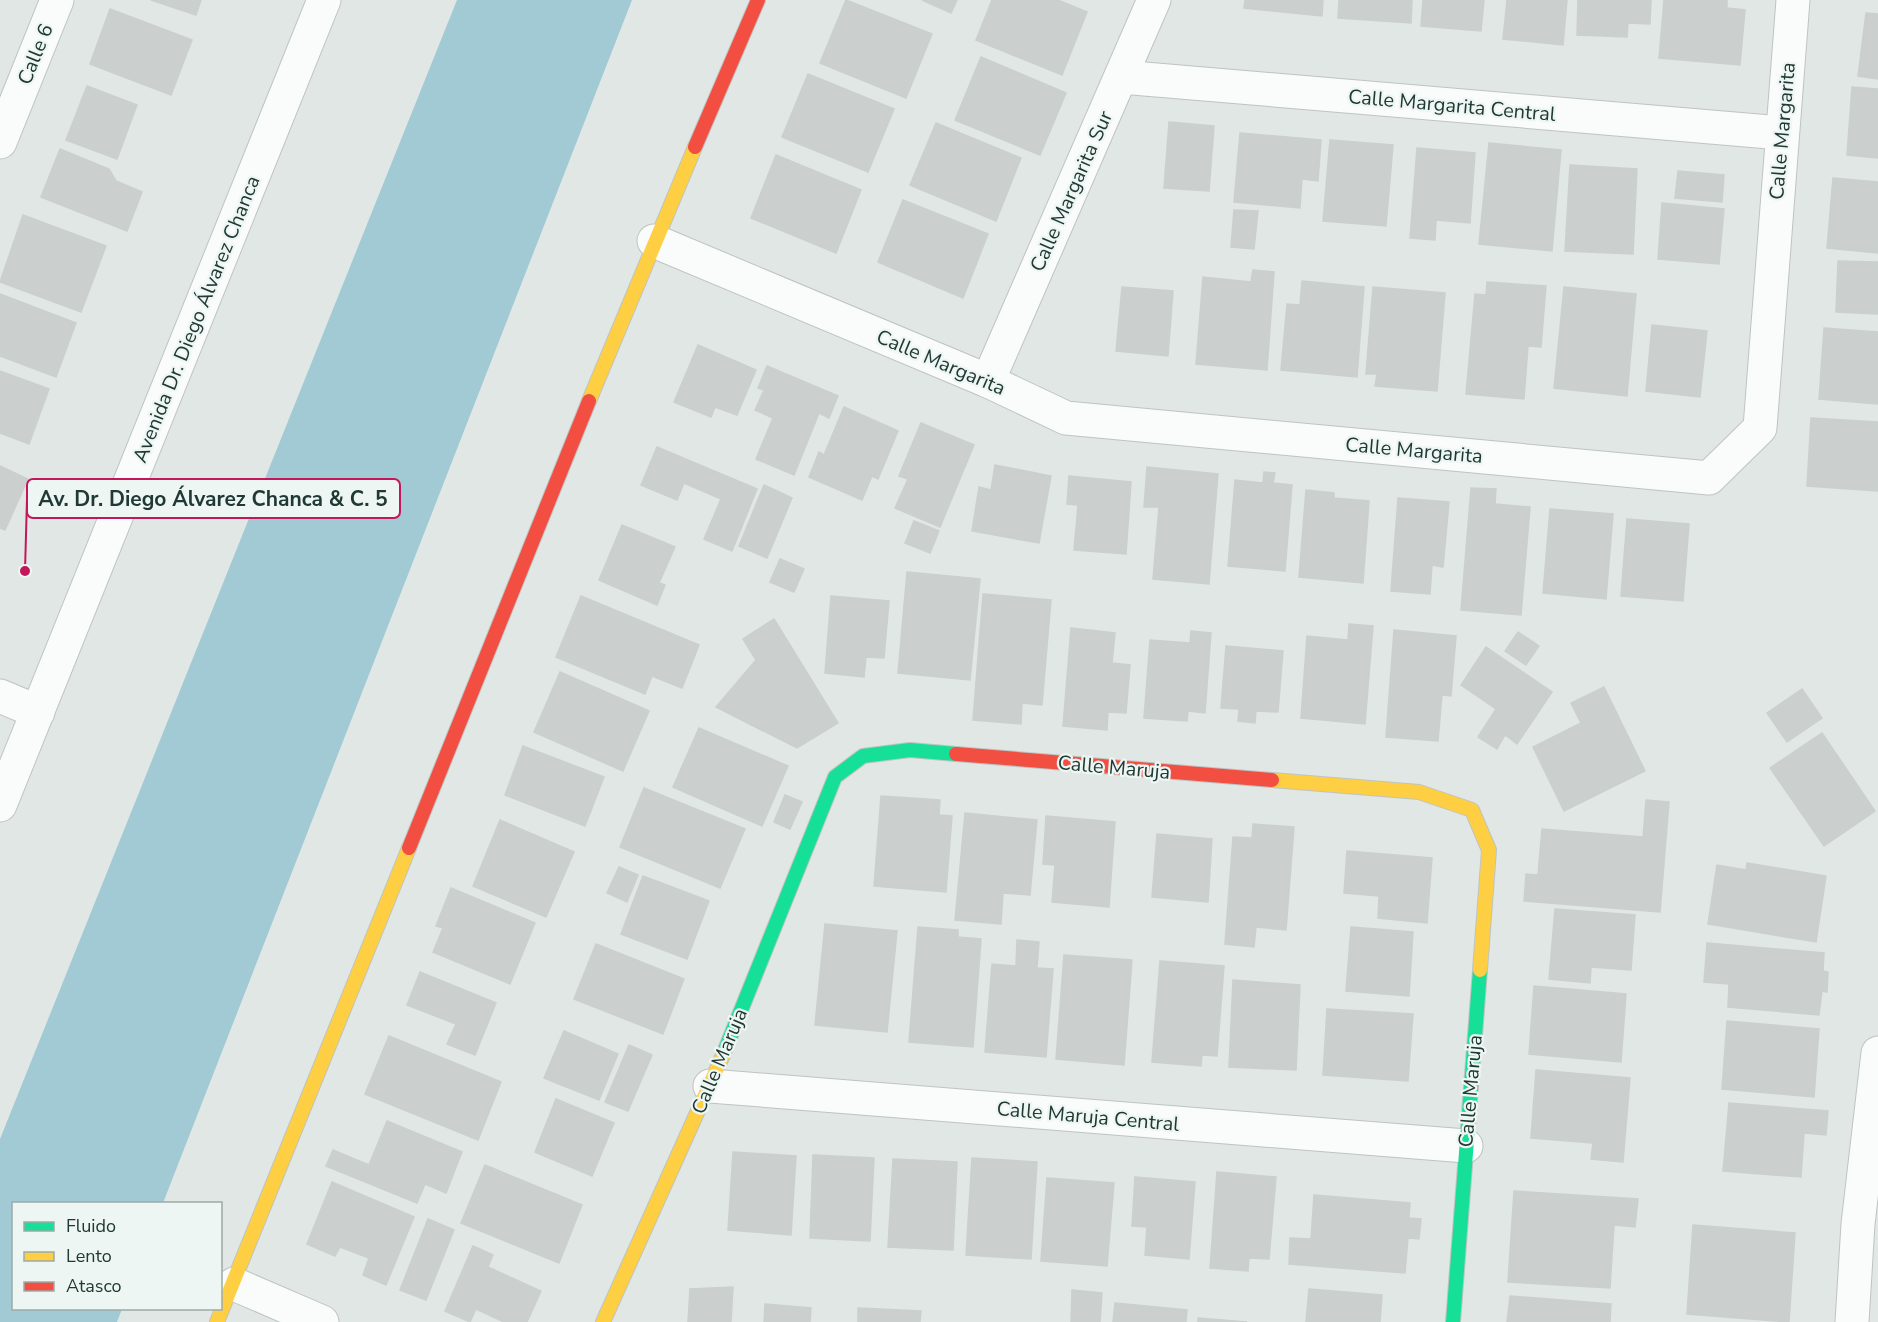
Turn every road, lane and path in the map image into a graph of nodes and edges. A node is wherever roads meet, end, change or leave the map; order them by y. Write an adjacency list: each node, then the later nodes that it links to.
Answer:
1 (57, 0): 8 (street, Calle 6)
2 (324, 0): 12 (street, Avenida Dr. Diego Álvarez Chanca)
3 (758, 0): 9 (street)
4 (1154, 0): 6 (street, Calle Margarita Sur)
5 (1793, 0): 7 (street, Calle Margarita)
6 (1121, 77): 7 (street, Calle Margarita Central); 10 (street, Calle Margarita Sur)
7 (1782, 133): 10 (street, Calle Margarita)
8 (0, 142)
9 (654, 241): 10 (street, Calle Margarita); 18 (street)
10 (988, 381)
11 (0, 696): 12 (street)
12 (38, 712): 13 (street, Avenida Dr. Diego Álvarez Chanca)
13 (0, 805)
14 (1878, 1053): 17 (street)
15 (710, 1086): 16 (street, Calle Maruja Central); 16 (street, Calle Maruja); 21 (street, Calle Maruja)
16 (1466, 1146): 22 (street, Calle Maruja)
17 (1868, 1224): 23 (street)
18 (234, 1284): 19 (street); 20 (street)
19 (217, 1322)
20 (322, 1322)
21 (603, 1322)
22 (1453, 1322)
23 (1852, 1322)

